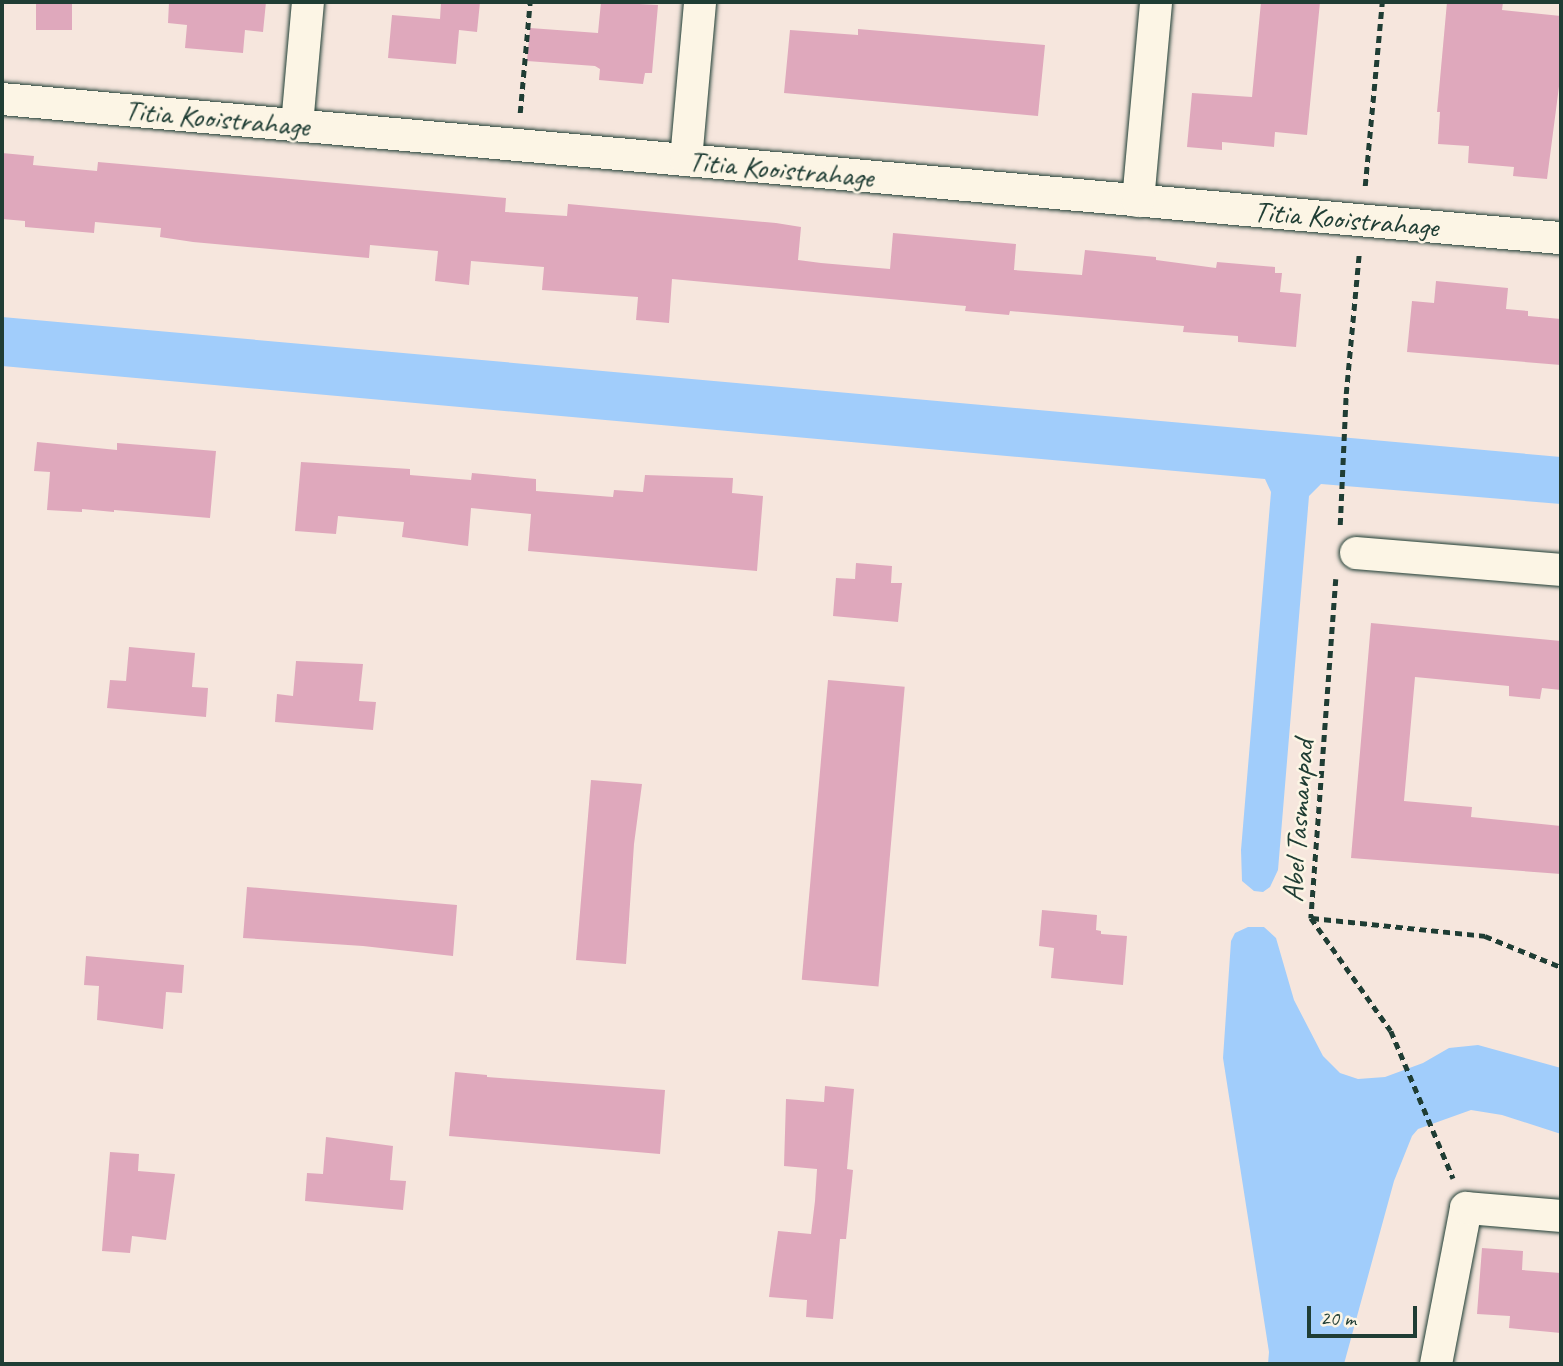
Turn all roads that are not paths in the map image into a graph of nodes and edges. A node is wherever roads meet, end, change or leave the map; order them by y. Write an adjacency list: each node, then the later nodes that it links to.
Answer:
1 (308, 2): 5 (street)
2 (700, 2): 6 (street)
3 (1156, 2): 7 (street)
4 (2, 99): 5 (street, Titia Kooistrahage)
5 (297, 125): 6 (street, Titia Kooistrahage)
6 (686, 160): 7 (street, Titia Kooistrahage)
7 (1138, 201): 8 (street, Titia Kooistrahage)
8 (1561, 238)
9 (1347, 559): 10 (street)
10 (1561, 570)
11 (1561, 1216): 12 (street)
12 (1436, 1364)

